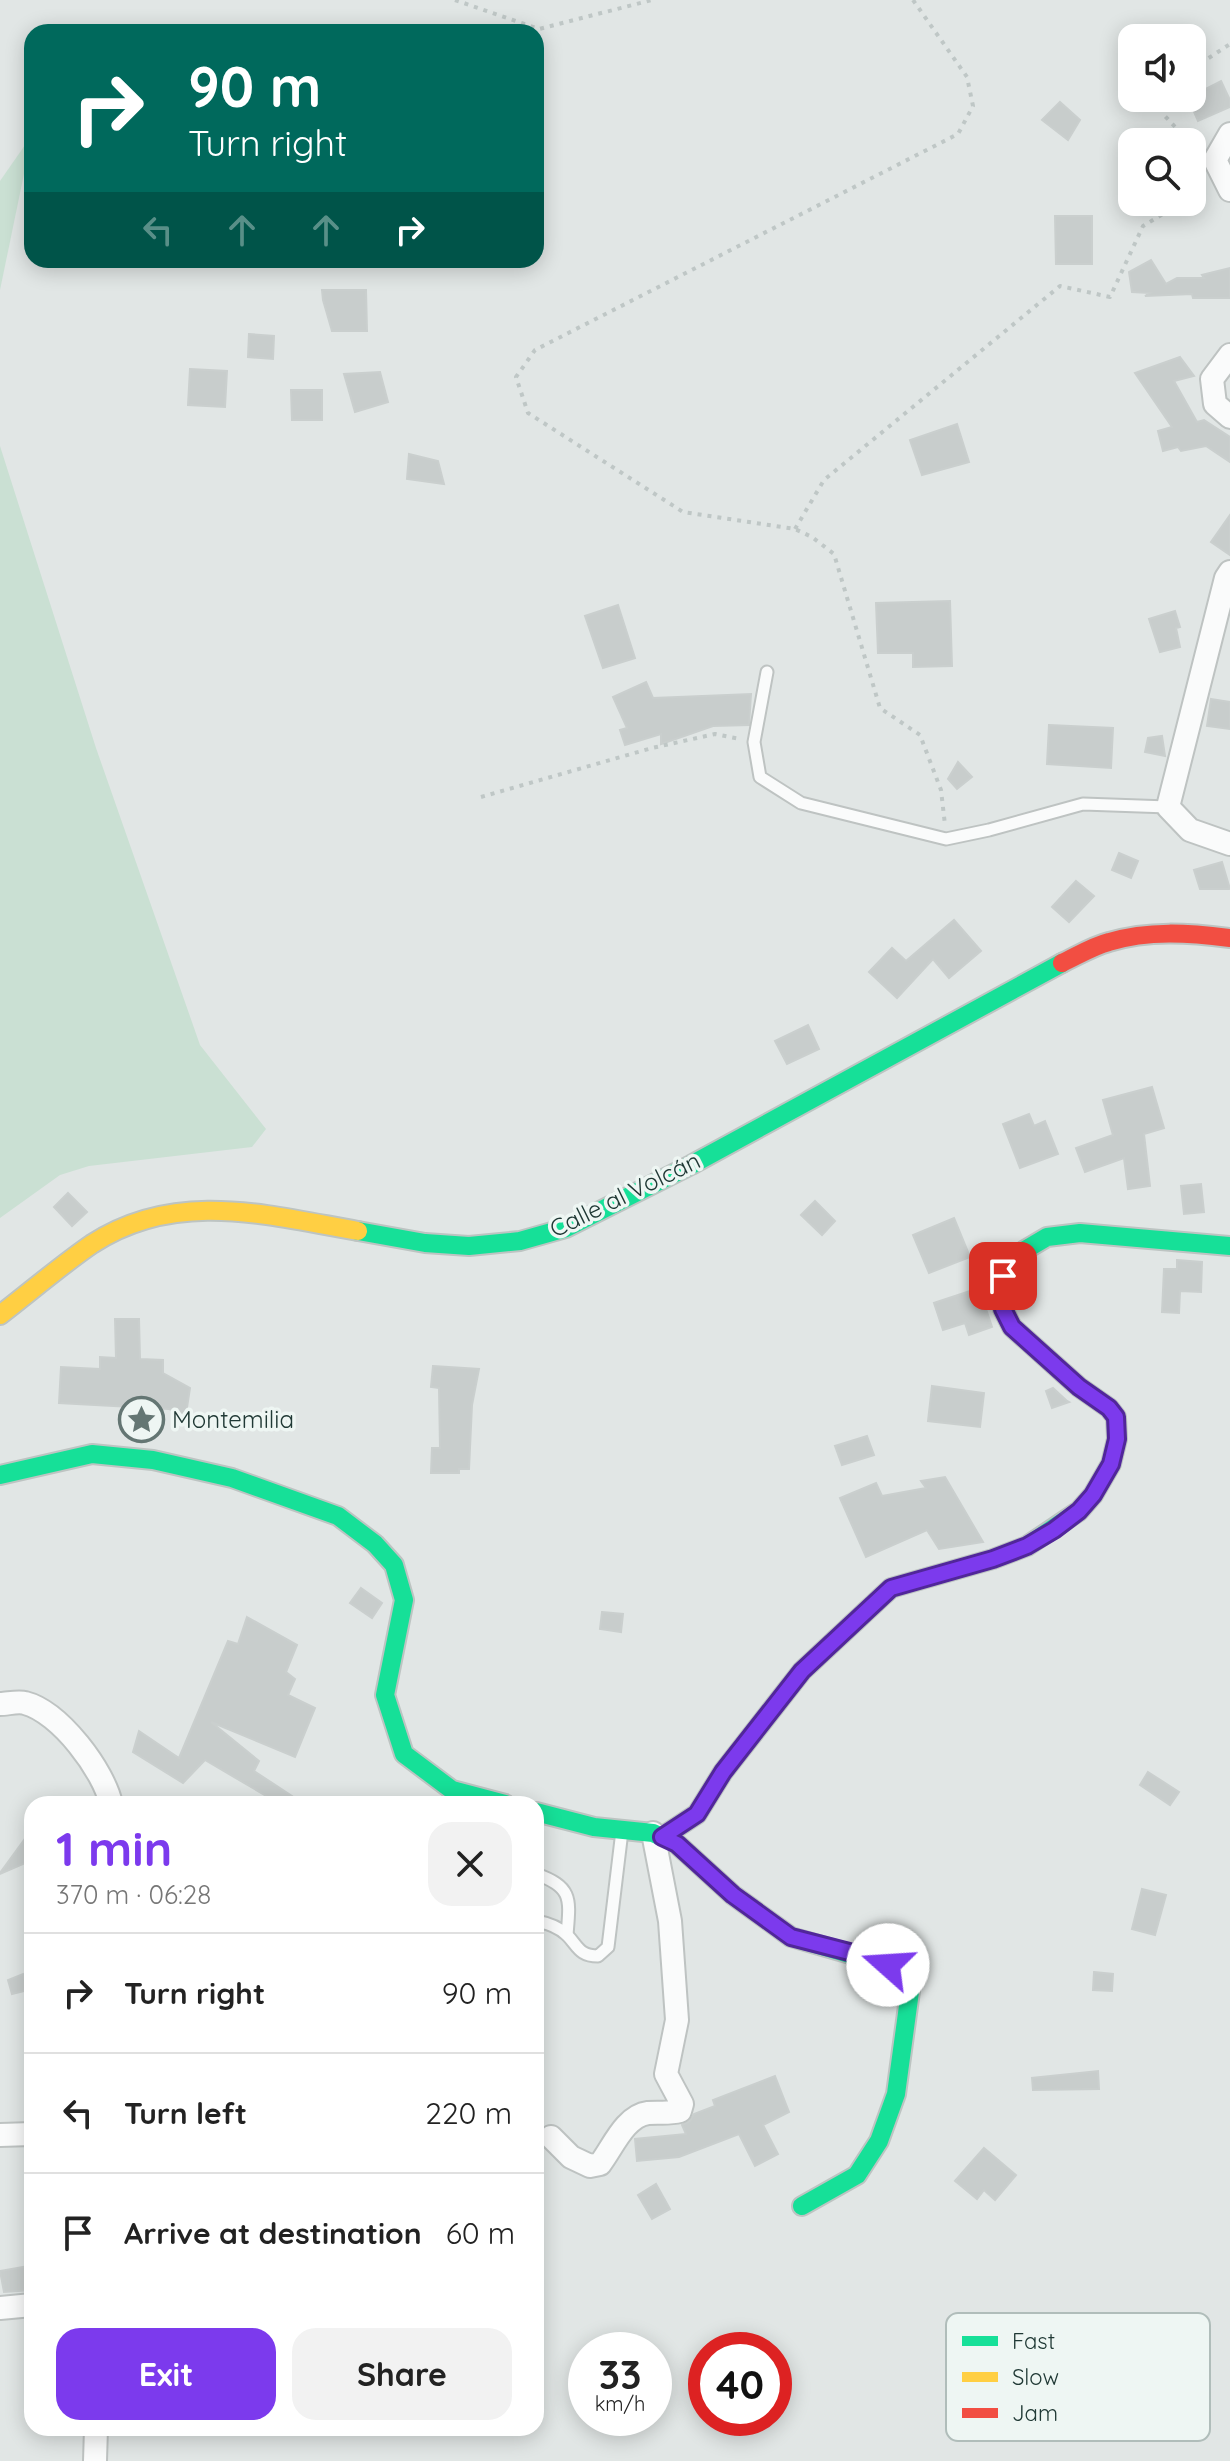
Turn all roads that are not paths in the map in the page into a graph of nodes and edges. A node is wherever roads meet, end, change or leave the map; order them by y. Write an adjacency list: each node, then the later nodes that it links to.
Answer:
1 (1230, 134): 2 (street)
2 (1230, 190)
3 (1230, 355): 4 (street)
4 (1230, 417)
5 (1230, 572): 7 (street)
6 (767, 672): 7 (lane)
7 (1168, 807): 8 (street)
8 (1230, 844)
9 (1230, 938): 11 (street, Calle al Volcán)
10 (1230, 1246): 18 (street)
11 (0, 1315)
12 (0, 1475): 15 (street)
13 (0, 1704): 14 (street)
14 (109, 1796)
15 (475, 1796)
16 (544, 1814): 17 (street)
17 (622, 1830): 18 (street); 21 (lane)
18 (657, 1835): 24 (street); 25 (street)
19 (544, 1877): 21 (lane)
20 (544, 1923): 21 (lane)
21 (567, 1935)
22 (24, 2134): 23 (street)
23 (0, 2135)
24 (551, 2137)
25 (802, 2206)
26 (24, 2306): 27 (street)
27 (0, 2308)
28 (96, 2436): 29 (street)
29 (95, 2461)

